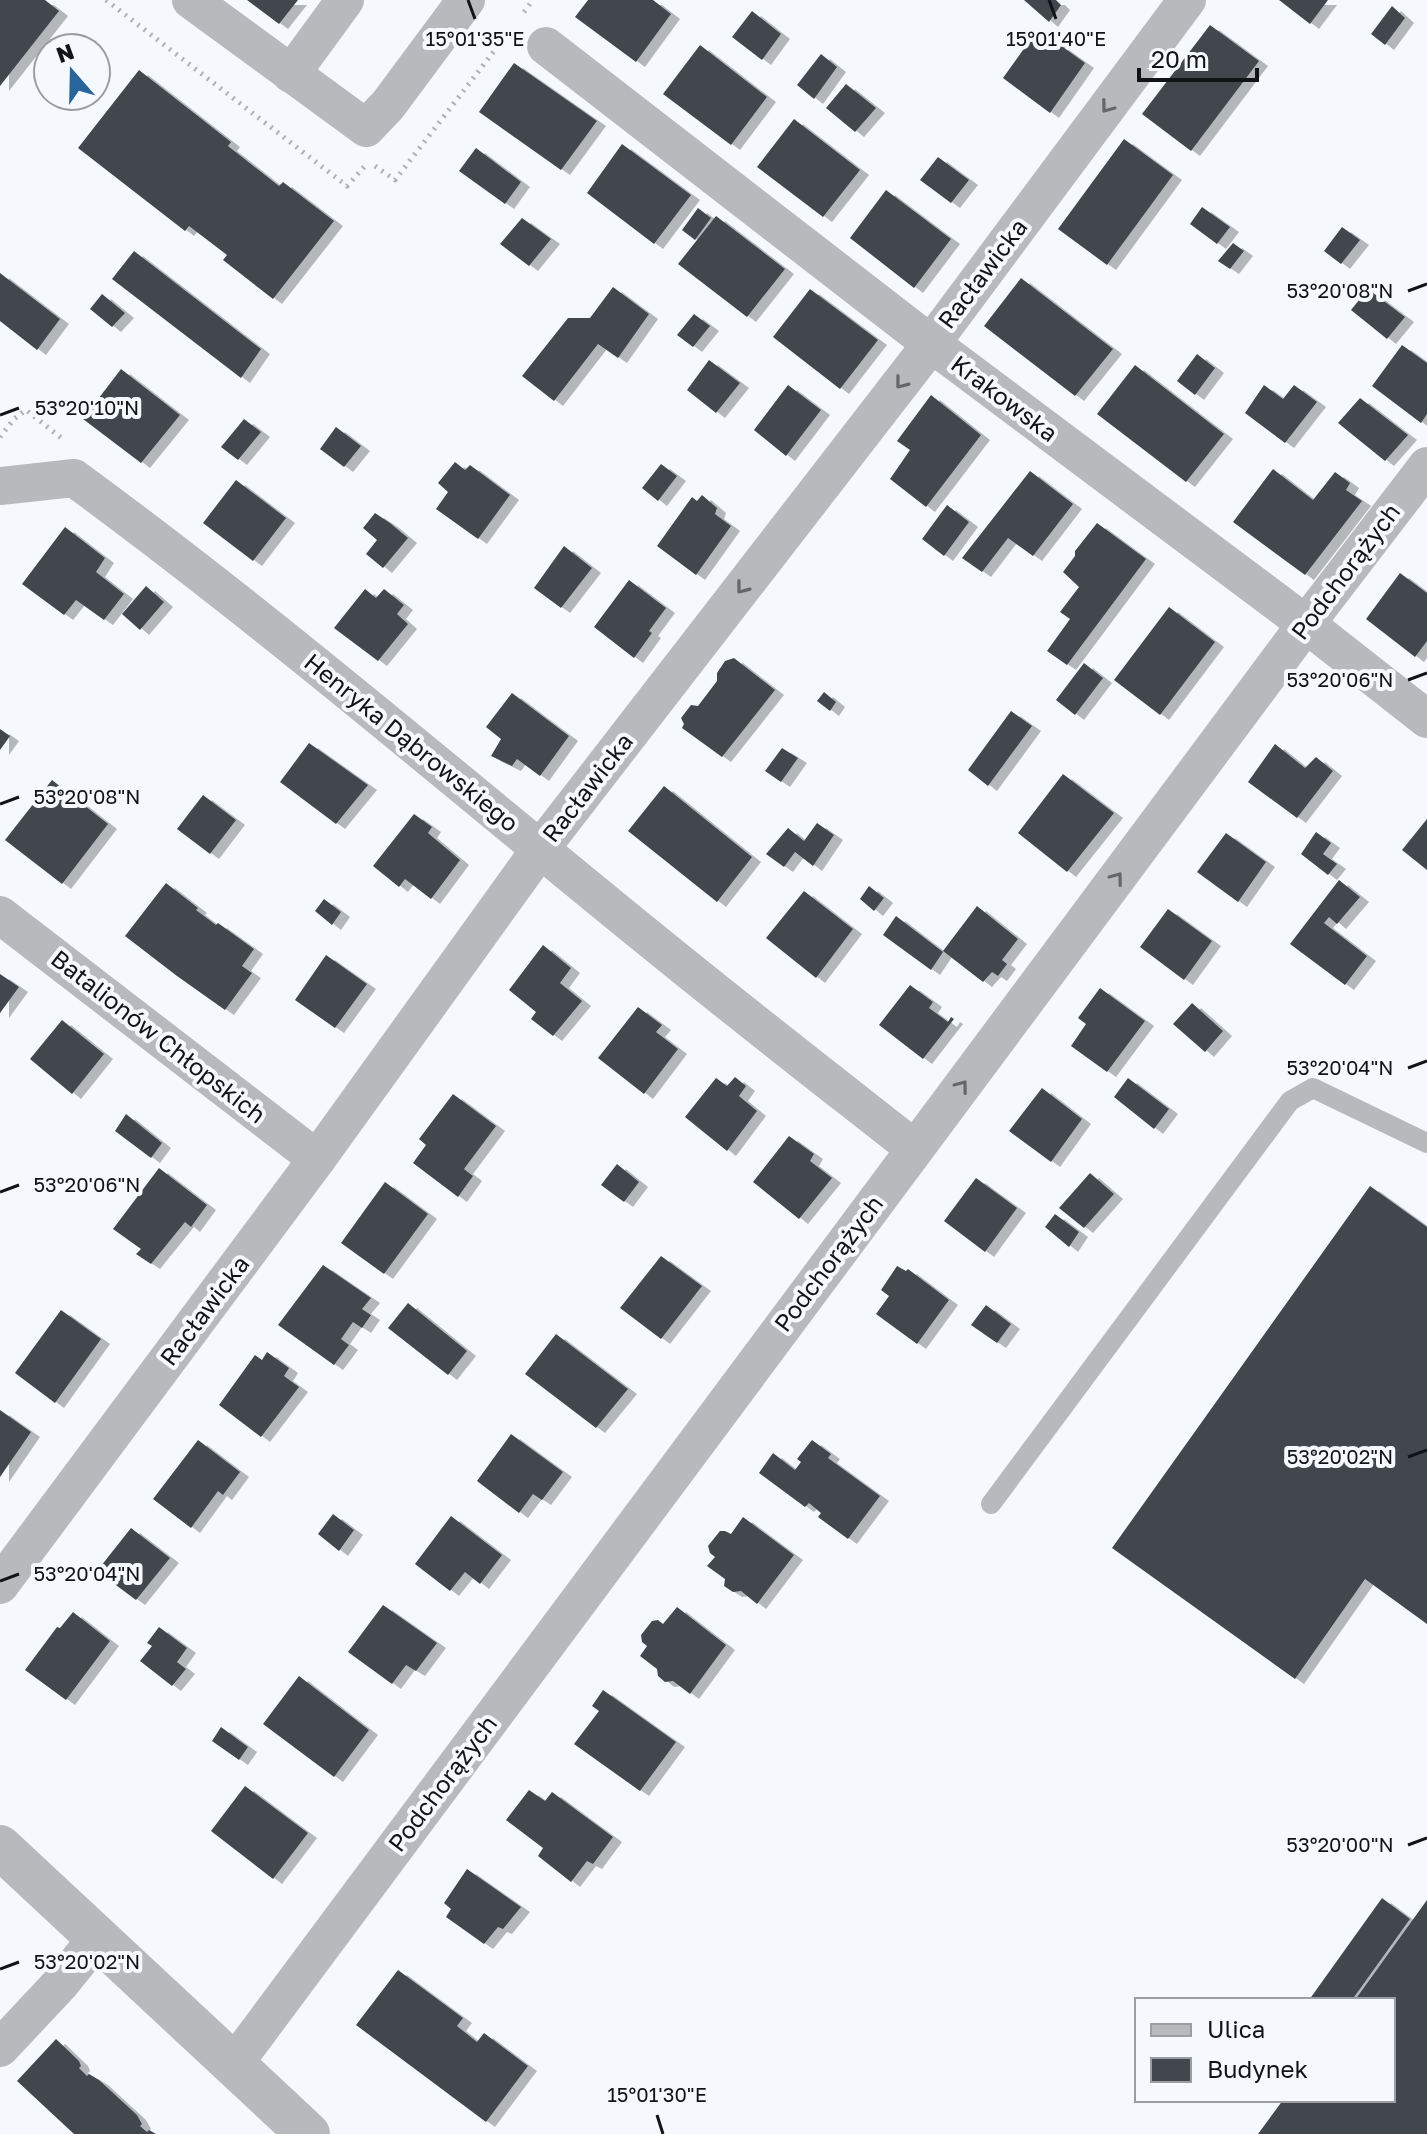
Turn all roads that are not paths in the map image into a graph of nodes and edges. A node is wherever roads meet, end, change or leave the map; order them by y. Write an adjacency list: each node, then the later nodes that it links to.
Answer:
1 (191, 0): 6 (street)
2 (345, 0): 6 (street)
3 (466, 0): 6 (street)
4 (1181, 2): 7 (street, Racławicka, one-way to 7)
5 (546, 46): 7 (street, Krakowska)
6 (291, 74)
7 (931, 344): 10 (street, Krakowska); 12 (street, Racławicka, one-way to 12)
8 (1427, 466): 10 (street, Podchorążych)
9 (0, 486): 12 (street, Henryka Dąbrowskiego)
10 (1306, 624): 11 (street, Krakowska); 15 (street, Podchorążych, one-way to 10)
11 (1427, 719)
12 (541, 848): 15 (street, Henryka Dąbrowskiego); 16 (street, Racławicka)
13 (0, 915): 16 (street, Batalionów Chłopskich)
14 (1427, 1143): 17 (lane)
15 (915, 1149): 22 (street, Podchorążych)
16 (317, 1159): 18 (street, Racławicka)
17 (991, 1504)
18 (0, 1585)
19 (0, 1847): 20 (street)
20 (97, 1938): 21 (street); 22 (street)
21 (0, 2048)
22 (234, 2064): 23 (street)
23 (308, 2134)

